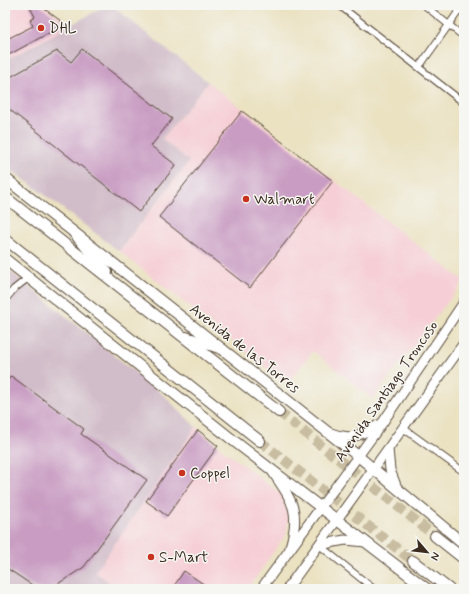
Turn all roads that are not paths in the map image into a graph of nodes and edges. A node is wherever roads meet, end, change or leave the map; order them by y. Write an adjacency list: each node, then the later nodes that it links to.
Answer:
1 (339, 5): 6 (street)
2 (424, 5): 4 (street)
3 (463, 5): 4 (street)
4 (449, 24): 5 (street); 6 (street)
5 (464, 37)
6 (419, 67): 7 (street)
7 (464, 103)
8 (5, 178): 10 (main road, Avenida de las Torres)
9 (5, 197): 14 (main road, Avenida de las Torres)
10 (74, 233): 14 (main road); 19 (main road, Avenida de las Torres)
11 (5, 240): 24 (main road)
12 (5, 261): 13 (main road)
13 (28, 278): 15 (street); 27 (main road)
14 (120, 288): 17 (main road, Avenida de las Torres)
15 (5, 300)
16 (463, 304): 21 (main road, Avenida Santiago Troncoso)
17 (179, 334): 19 (main road); 20 (main road, Avenida de las Torres)
18 (464, 343): 22 (main road)
19 (222, 349): 23 (main road, Avenida de las Torres)
20 (278, 412)
21 (383, 422): 23 (main road); 26 (main road, Avenida Santiago Troncoso)
22 (403, 428): 25 (main road); 29 (street)
23 (327, 432): 26 (main road, Avenida de las Torres)
24 (260, 441)
25 (388, 449): 28 (main road); 30 (main road)
26 (358, 456): 28 (main road, Avenida de las Torres); 31 (main road, Avenida Santiago Troncoso)
27 (270, 468): 31 (main road); 37 (main road)
28 (373, 469): 30 (main road, Avenida de las Torres); 32 (main road)
29 (464, 472)
30 (398, 489): 35 (main road, Avenida de las Torres)
31 (321, 508): 32 (main road); 37 (main road)
32 (337, 520): 34 (main road); 36 (main road)
33 (435, 536): 38 (main road)
34 (366, 542): 36 (main road); 43 (main road)
35 (464, 544)
36 (319, 545): 40 (main road); 42 (street)
37 (288, 554): 41 (main road)
38 (464, 559)
39 (414, 561): 44 (main road)
40 (290, 588)
41 (261, 589)
42 (374, 589)
43 (427, 589)
44 (449, 589)

